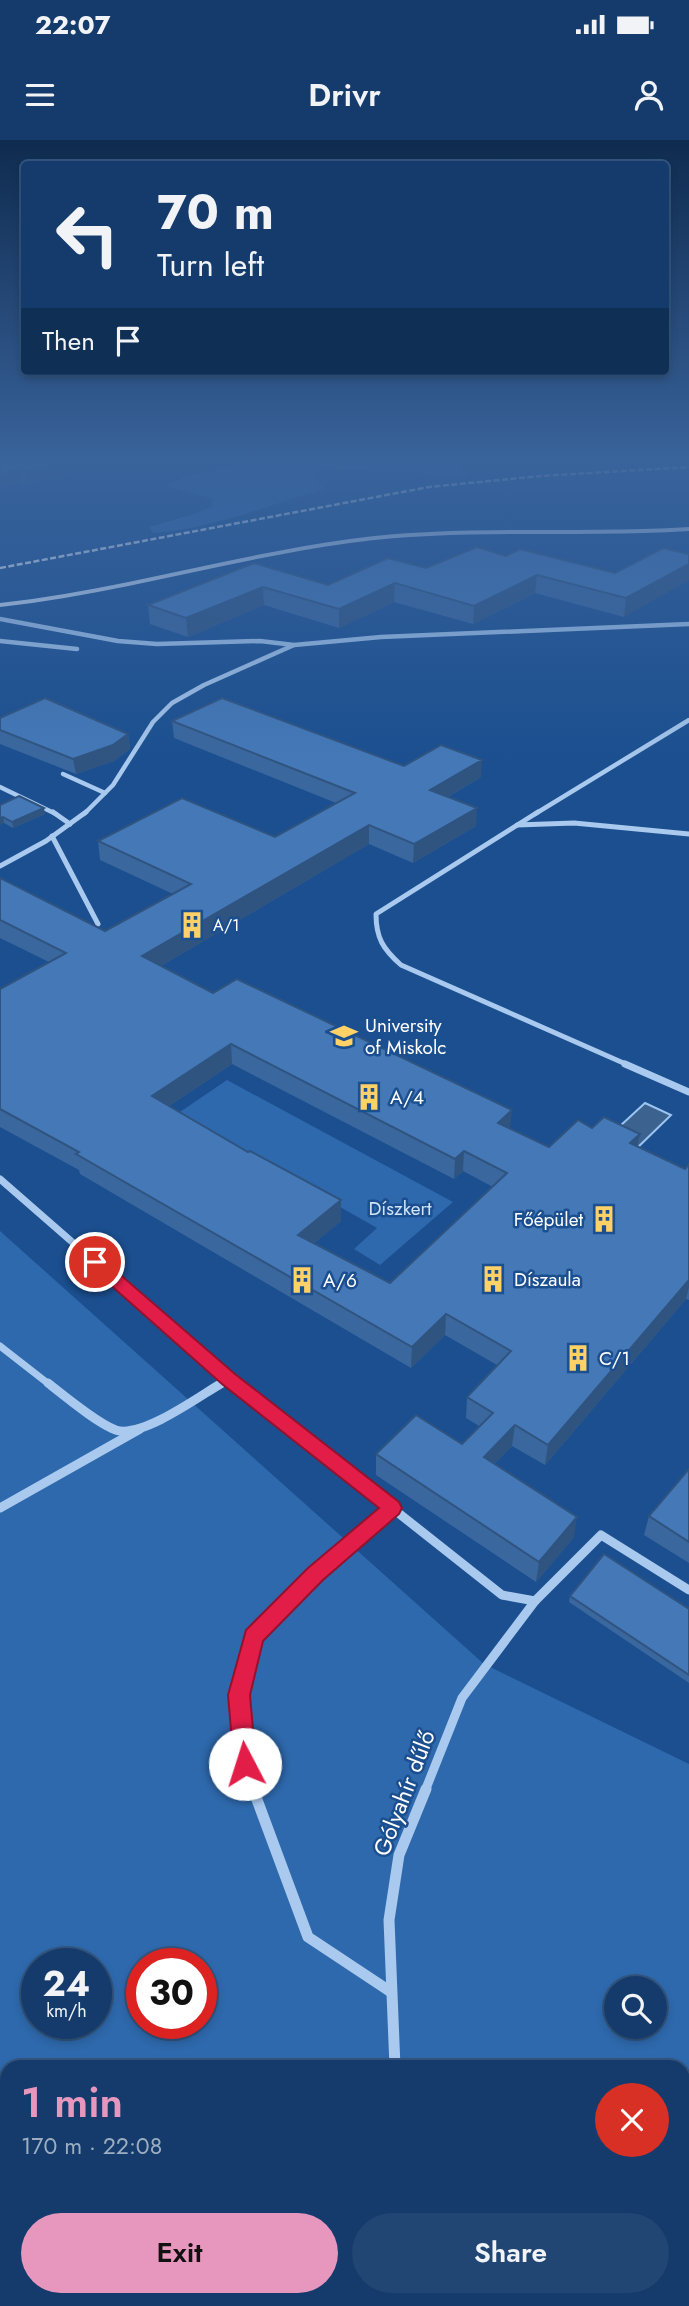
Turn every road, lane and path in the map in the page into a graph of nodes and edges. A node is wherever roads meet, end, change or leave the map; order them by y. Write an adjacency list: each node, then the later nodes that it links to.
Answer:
1 (240, 562): 2 (main road)
2 (0, 605)
3 (0, 619): 6 (street)
4 (689, 624): 6 (street)
5 (0, 641): 7 (street)
6 (294, 645): 11 (street)
7 (77, 649)
8 (689, 720): 13 (street)
9 (63, 774): 11 (street)
10 (0, 788): 12 (street)
11 (106, 793): 12 (street)
12 (70, 824): 15 (street)
13 (516, 825): 14 (street); 18 (street)
14 (689, 834)
15 (52, 836): 16 (street); 17 (street)
16 (0, 866)
17 (98, 924)
18 (689, 1092)
19 (0, 1179): 21 (street)
20 (0, 1346): 22 (street)
21 (229, 1379): 22 (street); 24 (street)
22 (145, 1427): 23 (street)
23 (0, 1508)
24 (392, 1508): 26 (street); 27 (street)
25 (689, 1590): 26 (street, Gólyahír dűlő)
26 (535, 1601): 27 (street, Gólyahír dűlő)
27 (391, 1992): 28 (street, Gólyahír dűlő)
28 (395, 2060)

